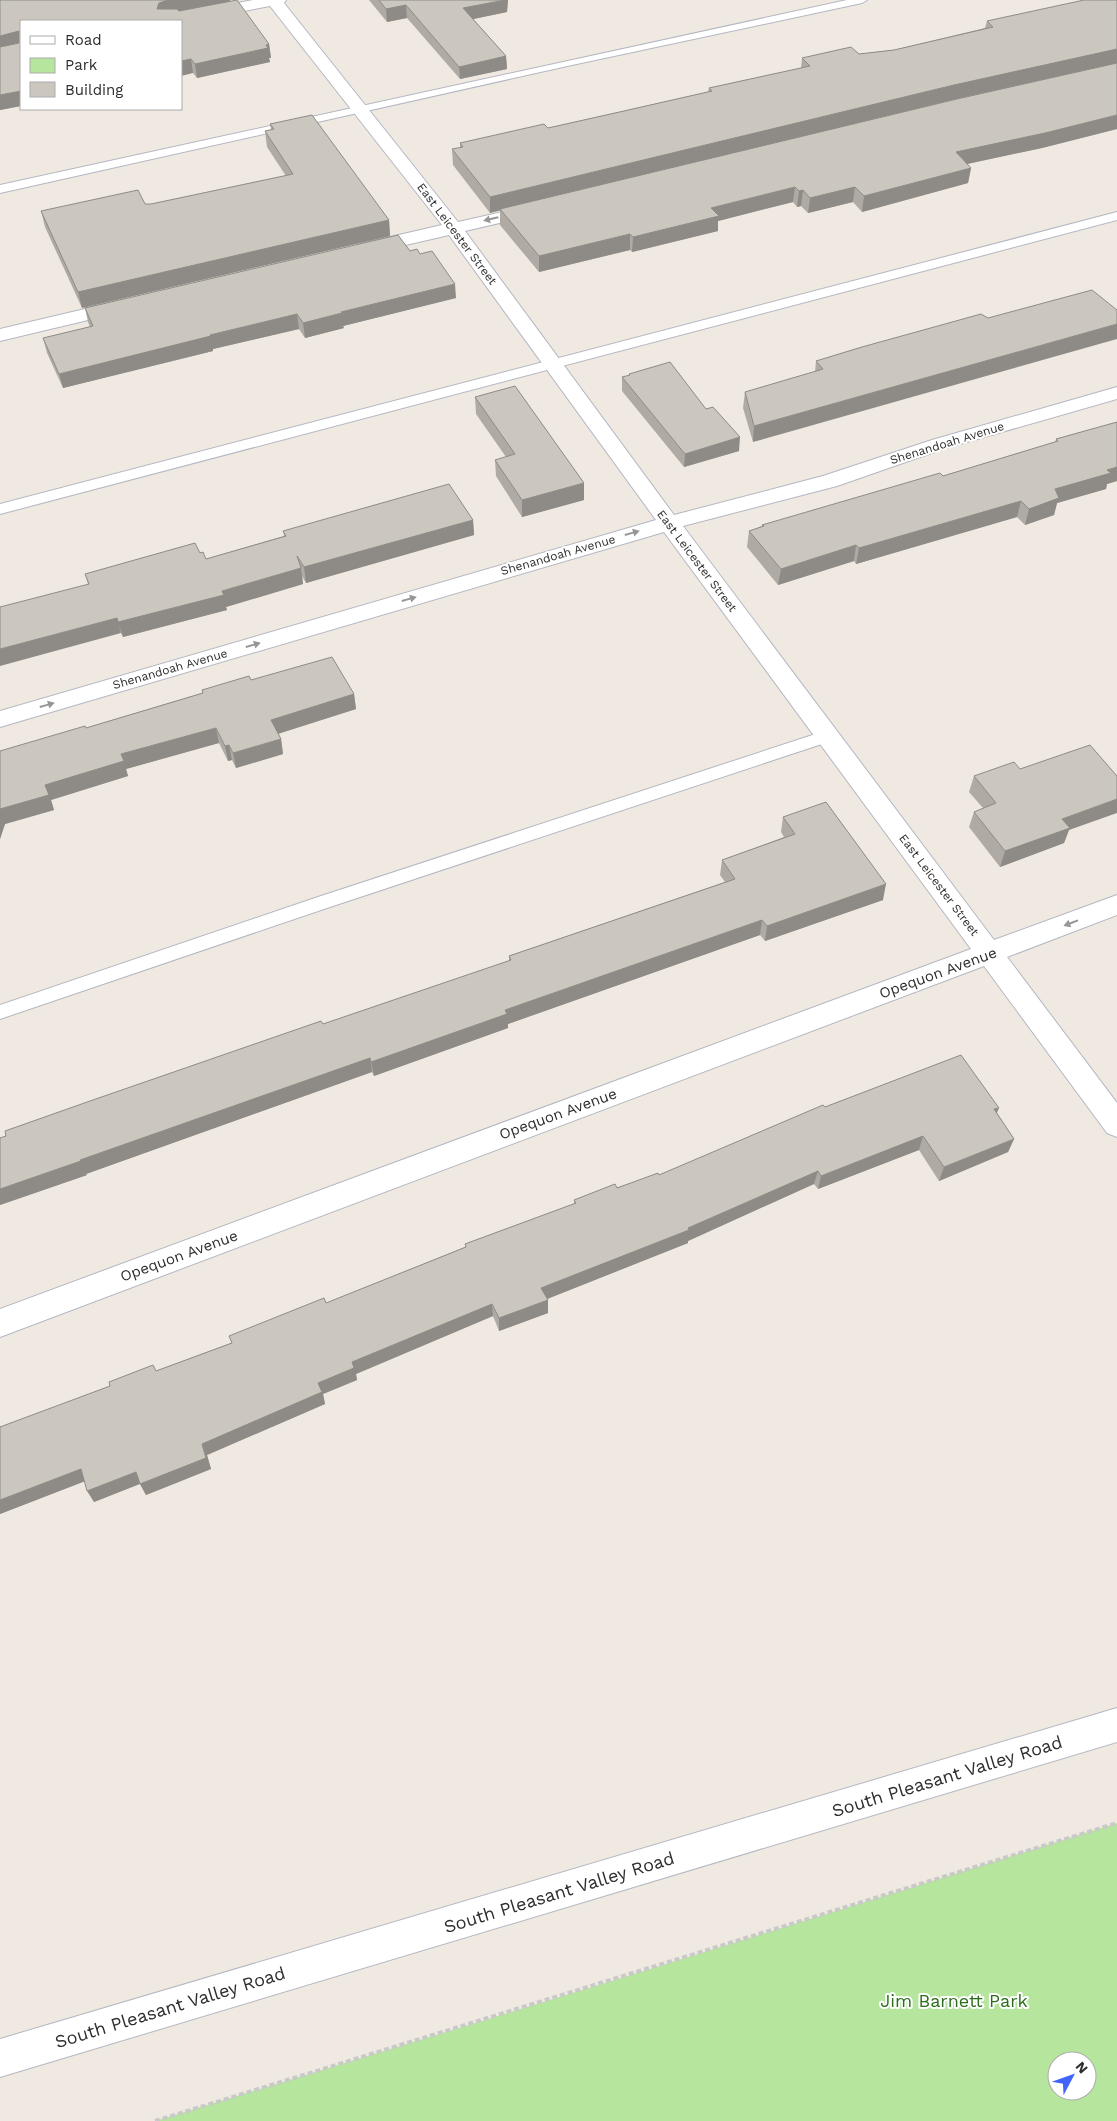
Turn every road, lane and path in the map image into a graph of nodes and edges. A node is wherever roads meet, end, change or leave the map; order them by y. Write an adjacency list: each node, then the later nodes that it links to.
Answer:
1 (275, 0): 3 (street); 4 (street, East Leicester Street)
2 (862, 0): 4 (lane)
3 (175, 20)
4 (362, 110): 5 (lane); 8 (street, East Leicester Street)
5 (0, 189)
6 (550, 206): 8 (street, one-way to 8)
7 (1117, 216): 12 (lane)
8 (454, 228): 9 (street); 12 (street, East Leicester Street)
9 (346, 254)
10 (144, 301): 11 (street)
11 (0, 335)
12 (553, 364): 14 (lane); 15 (street, East Leicester Street)
13 (1117, 392): 15 (street, Shenandoah Avenue)
14 (0, 509)
15 (669, 523): 16 (street, Shenandoah Avenue, one-way to 15); 17 (street, East Leicester Street)
16 (0, 718)
17 (828, 736): 19 (street, East Leicester Street); 20 (lane)
18 (1117, 905): 19 (street, Opequon Avenue, one-way to 19)
19 (990, 954): 21 (street, East Leicester Street); 22 (street, Opequon Avenue)
20 (0, 1012)
21 (1117, 1124)
22 (0, 1323)
23 (1117, 1725): 25 (street, South Pleasant Valley Road)
24 (1117, 1823): 26 (path)
25 (0, 2058)
26 (155, 2121)

